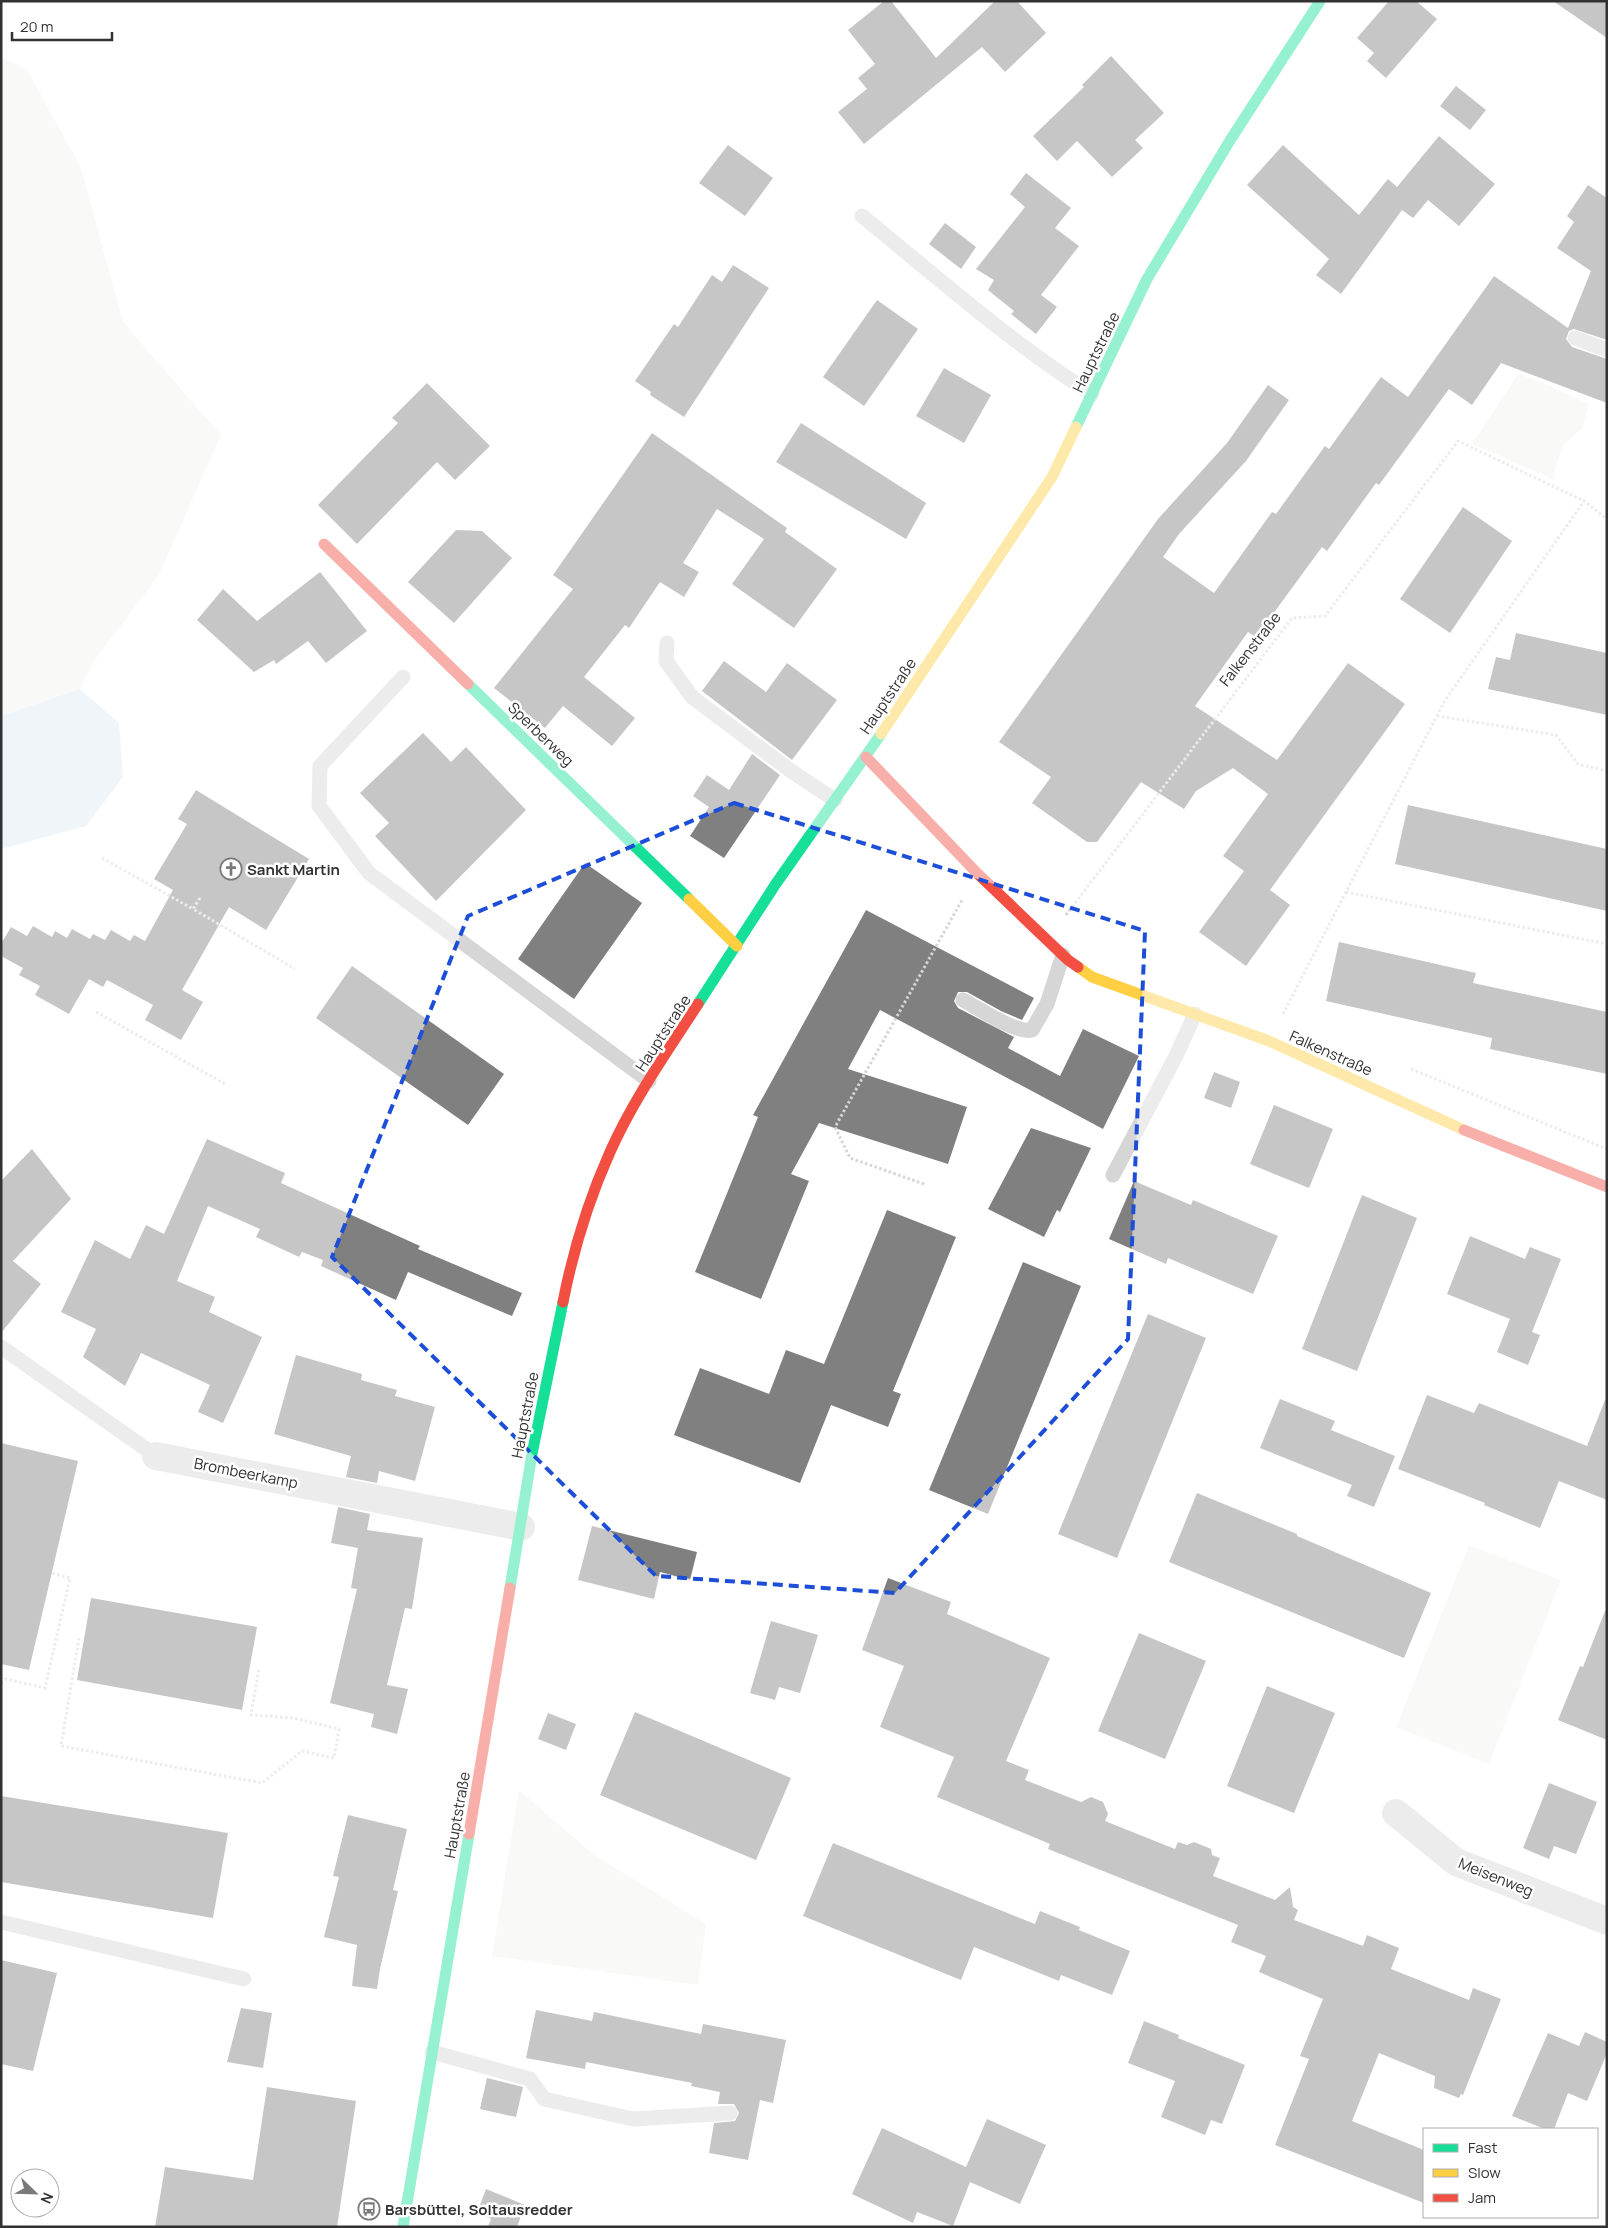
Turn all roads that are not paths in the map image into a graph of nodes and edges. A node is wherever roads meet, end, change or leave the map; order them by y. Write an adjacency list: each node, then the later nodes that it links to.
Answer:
1 (1320, 1): 5 (street, Hauptstraße)
2 (862, 216): 5 (lane)
3 (1575, 338): 4 (lane)
4 (1607, 350)
5 (1092, 394): 9 (street, Hauptstraße)
6 (324, 544): 11 (street, Sperberweg)
7 (667, 643): 10 (lane)
8 (403, 677): 15 (lane)
9 (866, 757): 10 (street, Hauptstraße); 12 (street, Falkenstraße)
10 (835, 800): 11 (street, Hauptstraße)
11 (737, 946): 15 (street, Hauptstraße)
12 (1063, 955): 13 (lane); 14 (street, Falkenstraße)
13 (963, 1000)
14 (1195, 1014): 16 (lane); 17 (street, Falkenstraße)
15 (649, 1081): 20 (street, Hauptstraße)
16 (1113, 1175)
17 (1607, 1187)
18 (1, 1347): 19 (lane, Brombeerkamp)
19 (156, 1456): 20 (street, Brombeerkamp)
20 (521, 1527): 25 (street, Hauptstraße)
21 (1396, 1813): 22 (street, Meisenweg)
22 (1607, 1921)
23 (1, 1922): 24 (lane)
24 (244, 1979)
25 (432, 2052): 26 (lane); 27 (street, Hauptstraße)
26 (730, 2113)
27 (403, 2227)

